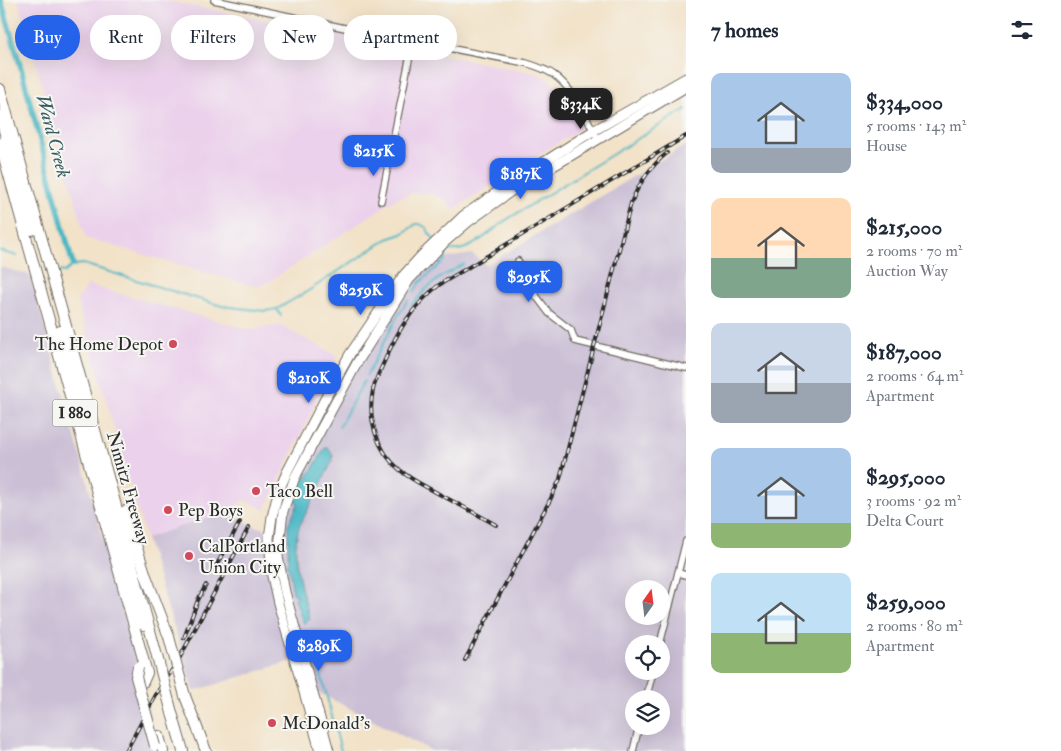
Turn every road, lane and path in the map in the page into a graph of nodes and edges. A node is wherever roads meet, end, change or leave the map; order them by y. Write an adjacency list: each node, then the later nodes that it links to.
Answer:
1 (214, 0): 2 (street)
2 (344, 27)
3 (457, 49): 9 (street)
4 (409, 60): 12 (street)
5 (686, 78): 9 (main road)
6 (686, 86): 9 (main road)
7 (0, 89): 18 (highway, Nimitz Freeway / I 880)
8 (0, 116): 23 (highway, I 880)
9 (596, 135): 13 (main road)
10 (0, 144): 26 (highway, I 880)
11 (0, 168): 25 (highway, I 880)
12 (381, 201)
13 (424, 258): 15 (main road); 16 (main road)
14 (518, 261): 17 (street)
15 (350, 354): 16 (main road); 22 (main road)
16 (357, 363): 22 (main road)
17 (686, 368)
18 (108, 473): 23 (highway, Nimitz Freeway / I 880); 27 (highway, bridge)
19 (686, 541): 20 (street)
20 (678, 573): 21 (street); 24 (street)
21 (686, 575)
22 (291, 629): 33 (main road); 34 (main road)
23 (151, 632): 30 (highway, Nimitz Freeway / I 880, bridge)
24 (662, 635)
25 (138, 667): 26 (highway, I 880); 29 (highway, bridge)
26 (143, 682): 29 (highway, I 880)
27 (185, 696): 31 (highway); 32 (highway)
28 (637, 735): 35 (street)
29 (158, 746)
30 (183, 751)
31 (200, 751)
32 (206, 751)
33 (320, 751)
34 (329, 751)
35 (633, 751)

